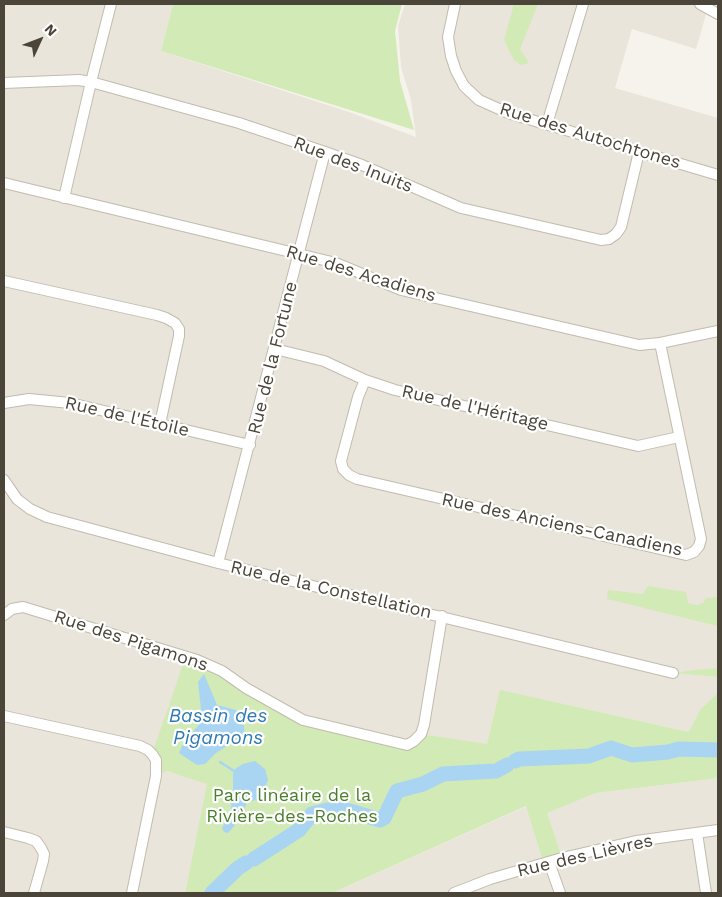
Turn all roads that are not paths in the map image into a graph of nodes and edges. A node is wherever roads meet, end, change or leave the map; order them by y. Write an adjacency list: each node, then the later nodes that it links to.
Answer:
1 (111, 4): 6 (street)
2 (455, 4): 8 (street, Rue des Autochtones)
3 (583, 4): 8 (street)
4 (700, 4): 5 (street)
5 (718, 14)
6 (91, 82): 7 (street, Rue des Inuits); 9 (street, Rue des Inuits); 13 (street)
7 (4, 83)
8 (546, 124): 10 (street, Rue des Autochtones)
9 (325, 152): 10 (street, Rue des Inuits); 14 (street, Rue de la Fortune)
10 (639, 152): 11 (street, Rue des Autochtones)
11 (718, 176)
12 (4, 183): 13 (street, Rue des Acadiens)
13 (64, 198): 14 (street, Rue des Acadiens)
14 (300, 253): 17 (street, Rue des Acadiens); 18 (street, Rue de la Fortune)
15 (4, 281): 21 (street)
16 (718, 331): 17 (street, Rue des Acadiens)
17 (660, 343): 22 (street, Rue des Anciens-Canadiens)
18 (275, 349): 19 (street, Rue de l'Héritage); 23 (street, Rue de la Fortune)
19 (365, 380): 22 (street, Rue de l'Héritage); 22 (street, Rue des Anciens-Canadiens)
20 (4, 403): 21 (street, Rue de l'Étoile)
21 (160, 424): 23 (street, Rue de l'Étoile)
22 (679, 437)
23 (250, 446): 25 (street, Rue de la Fortune)
24 (4, 480): 25 (street, Rue de la Constellation)
25 (218, 563): 27 (street, Rue de la Constellation)
26 (4, 615): 27 (street, Rue des Pigamons)
27 (442, 616): 28 (street, Rue de la Constellation)
28 (673, 672)
29 (4, 716): 35 (street)
30 (718, 830): 32 (street, Rue des Lièvres)
31 (4, 832): 34 (street)
32 (697, 833): 33 (street, Rue des Lièvres); 38 (street)
33 (549, 862): 36 (street, Rue des Lièvres); 37 (street)
34 (34, 893)
35 (132, 893)
36 (454, 893)
37 (560, 893)
38 (706, 893)

